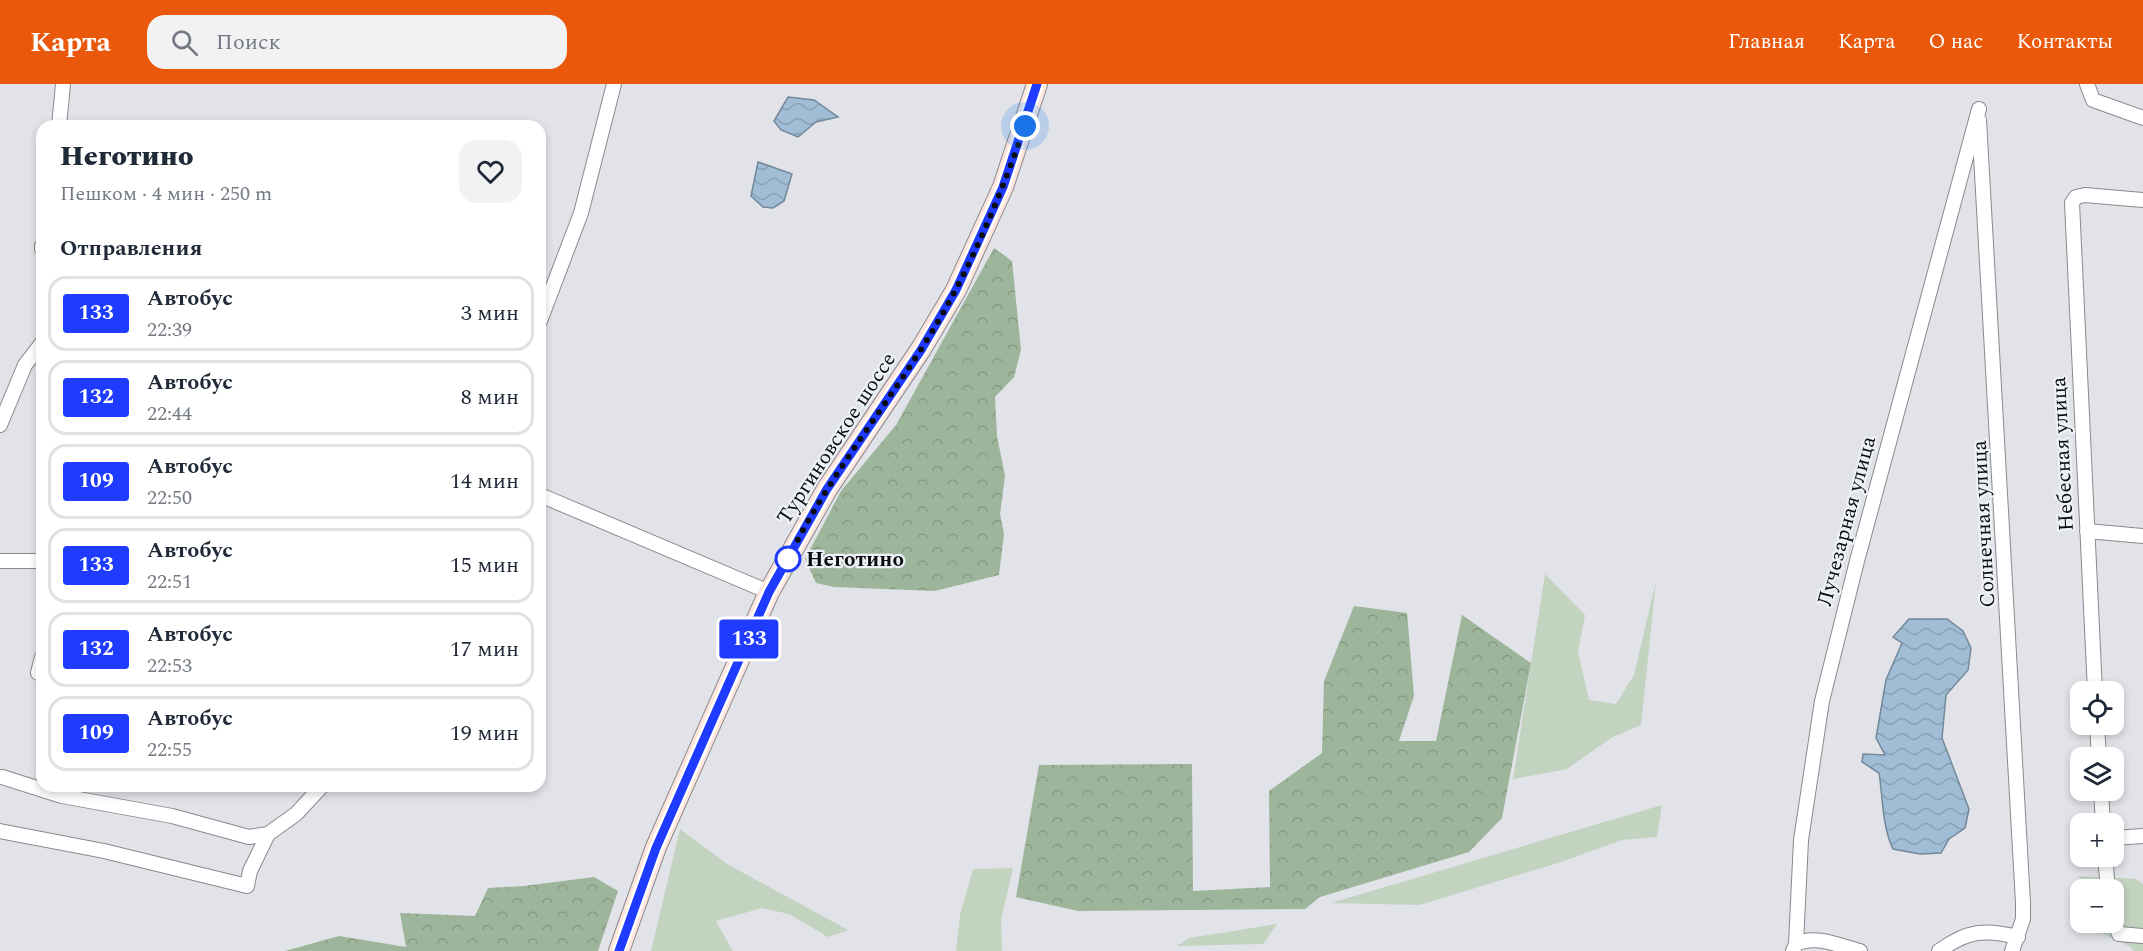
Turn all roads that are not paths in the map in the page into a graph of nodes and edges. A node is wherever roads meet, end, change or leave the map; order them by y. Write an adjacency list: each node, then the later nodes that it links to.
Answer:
1 (63, 84): 7 (street)
2 (614, 84): 9 (street)
3 (1037, 84): 17 (main road, Тургиновское шоссе)
4 (2087, 84): 6 (street)
5 (1979, 109): 29 (street, Солнечная улица); 30 (street, Лучезарная улица)
6 (2143, 118)
7 (59, 120)
8 (2143, 200): 13 (street, Небесная улица)
9 (546, 305)
10 (36, 351): 11 (street)
11 (0, 424)
12 (546, 498): 17 (street)
13 (2086, 531): 14 (street); 18 (street, Небесная улица)
14 (2143, 536)
15 (0, 561): 16 (street)
16 (36, 561)
17 (769, 592): 31 (main road, Тургиновское шоссе)
18 (2095, 681)
19 (2, 777): 20 (street)
20 (36, 788)
21 (49, 792): 24 (street)
22 (316, 792): 24 (street)
23 (0, 831): 24 (street)
24 (268, 834)
25 (2143, 836): 26 (street)
26 (2124, 837)
27 (2120, 933): 28 (street)
28 (2143, 936)
29 (2018, 937): 33 (street); 34 (street, Солнечная улица)
30 (1795, 947): 32 (street)
31 (619, 951)
32 (1860, 951)
33 (1940, 951)
34 (2012, 951)

